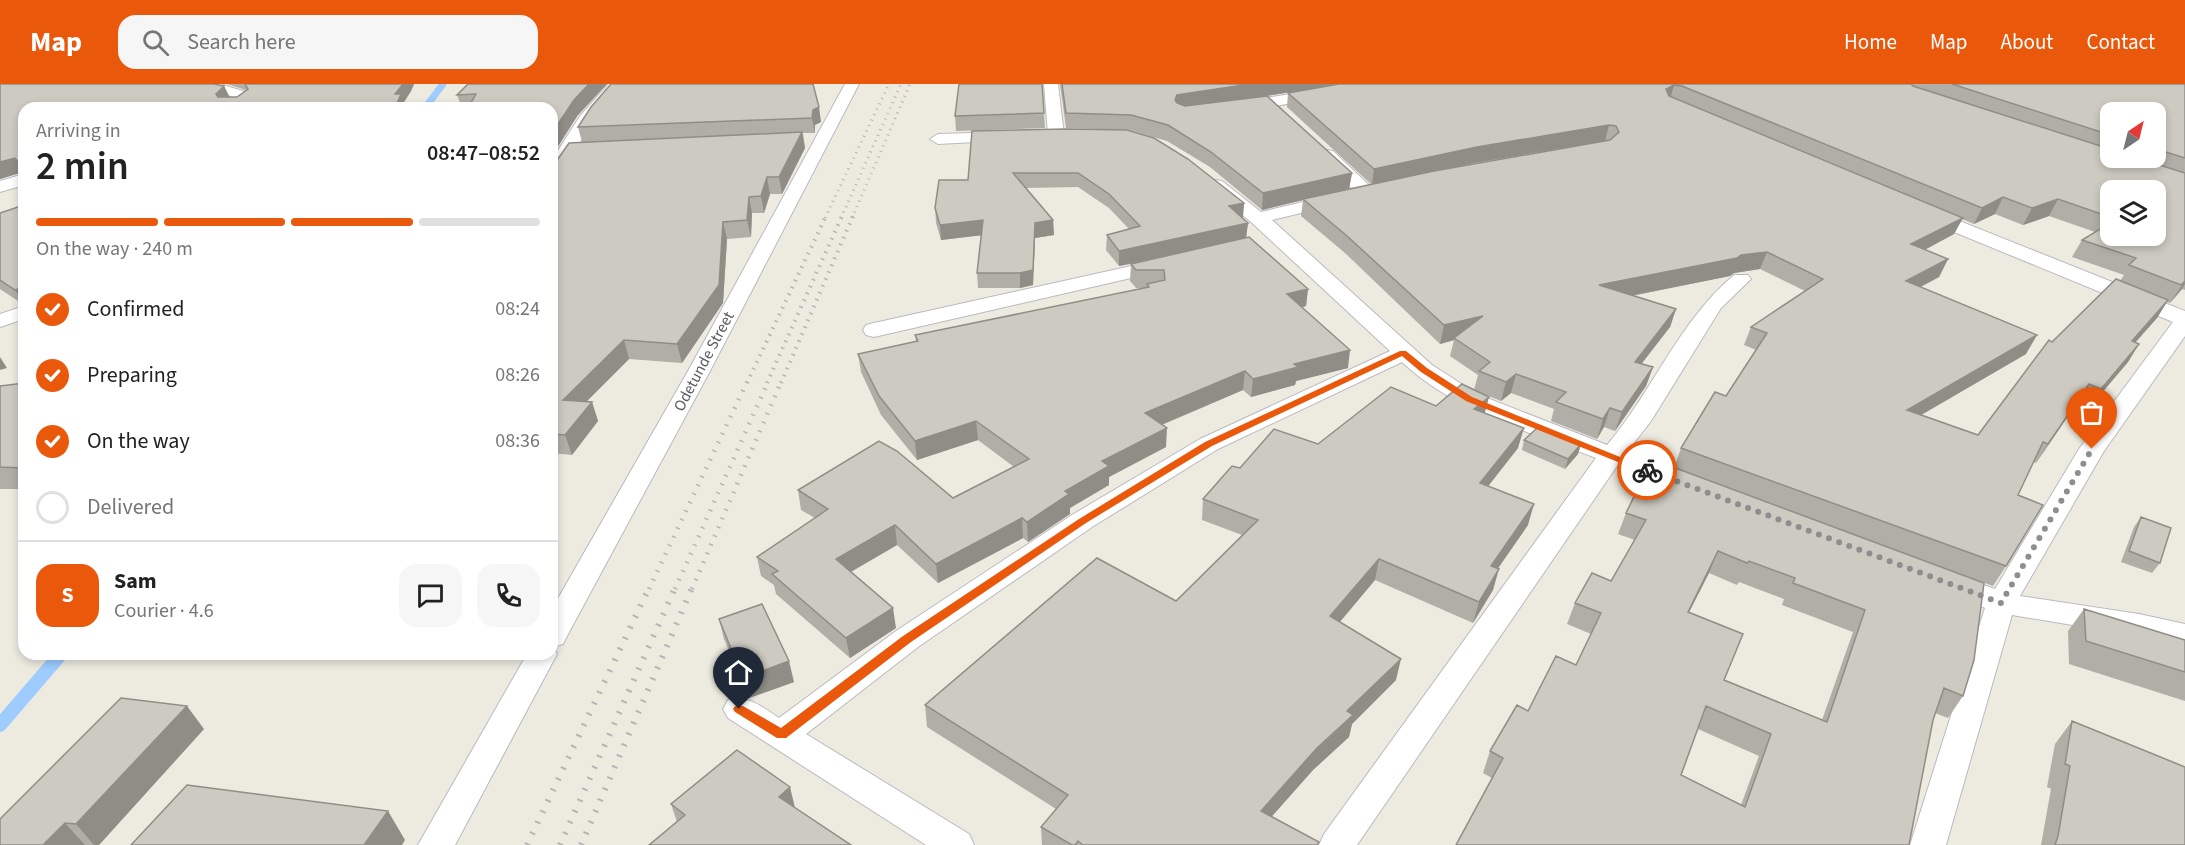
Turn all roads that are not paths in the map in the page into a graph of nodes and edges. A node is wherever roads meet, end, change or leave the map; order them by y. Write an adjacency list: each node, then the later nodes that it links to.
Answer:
1 (188, 84): 8 (street)
2 (247, 84): 8 (street)
3 (617, 84): 18 (street)
4 (852, 84): 14 (street, Odetunde Street)
5 (1051, 84): 13 (street)
6 (1272, 84): 10 (street)
7 (1384, 84): 10 (street)
8 (230, 90): 9 (street)
9 (241, 102)
10 (1278, 102): 11 (street); 12 (street)
11 (1227, 108)
12 (1287, 119)
13 (938, 139)
14 (822, 140): 15 (street); 40 (street, Odetunde Street)
15 (799, 141)
16 (1314, 143): 24 (street)
17 (590, 150): 18 (street)
18 (567, 151): 19 (street)
19 (558, 165)
20 (1195, 169): 26 (street)
21 (18, 181): 22 (street)
22 (0, 187)
23 (1388, 188): 24 (street)
24 (1366, 192): 26 (street)
25 (1913, 208): 32 (street)
26 (1258, 219): 27 (street)
27 (1279, 238): 28 (street); 35 (street)
28 (1256, 244)
29 (1186, 260): 34 (street)
30 (1741, 279): 36 (street)
31 (18, 314): 33 (street)
32 (2185, 320): 39 (street)
33 (0, 321)
34 (874, 330)
35 (1403, 353): 36 (street); 44 (street)
36 (1611, 456): 37 (street); 47 (street)
37 (1700, 490)
38 (1934, 578): 39 (street)
39 (2001, 603): 41 (street); 48 (street)
40 (558, 625)
41 (2185, 635)
42 (539, 660): 45 (street)
43 (739, 709): 44 (street)
44 (782, 734): 46 (street)
45 (436, 845)
46 (956, 845)
47 (1337, 845)
48 (1928, 845)

